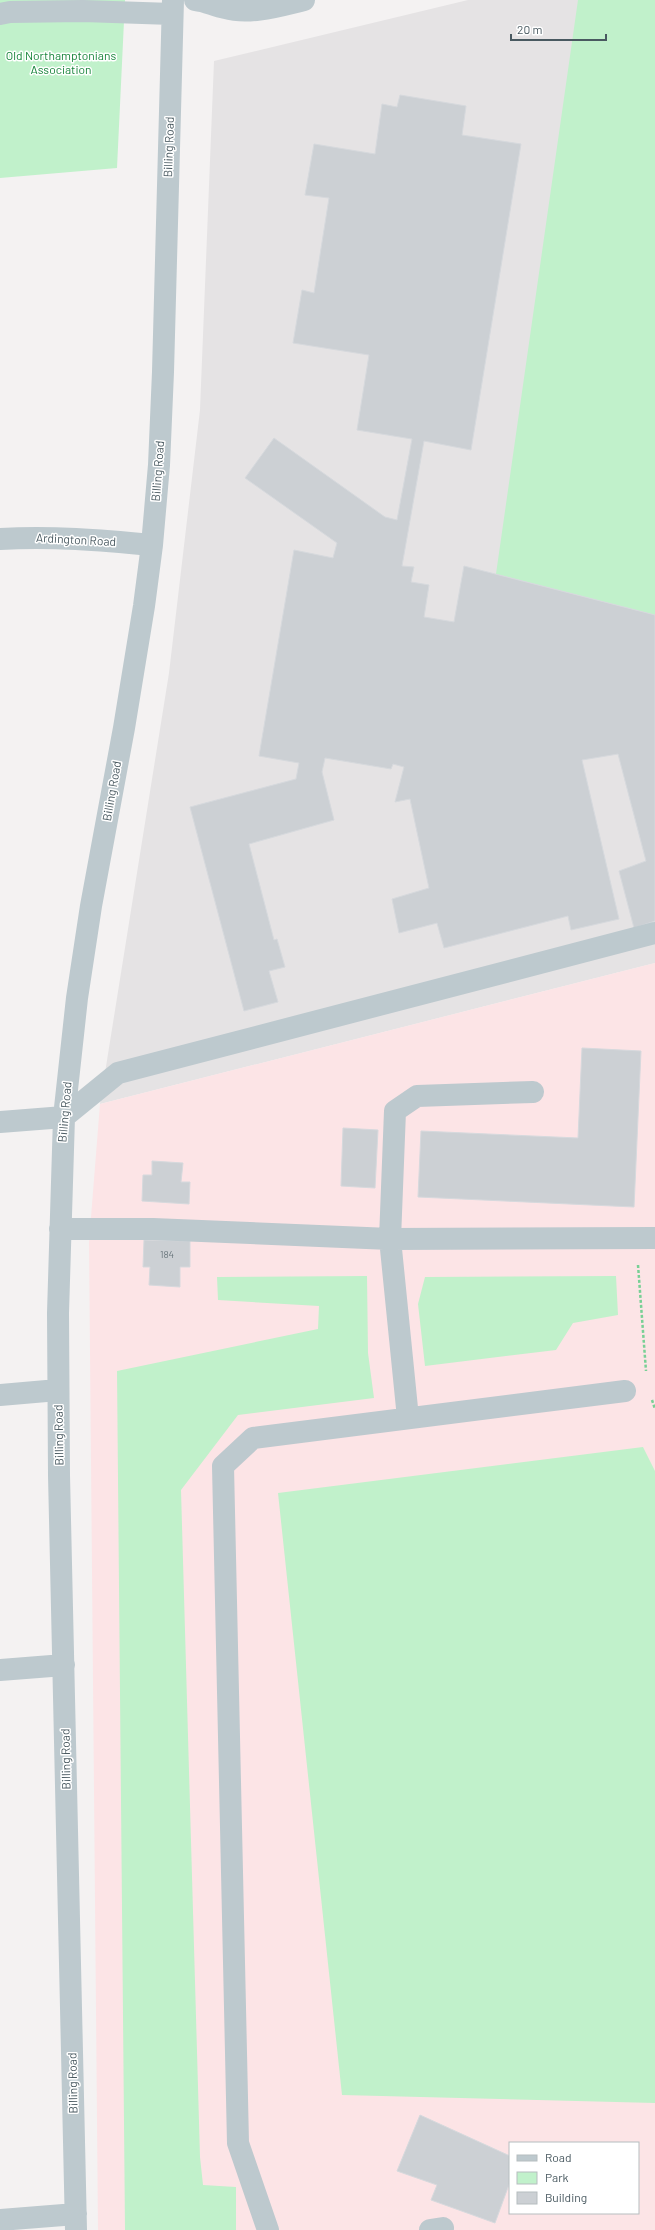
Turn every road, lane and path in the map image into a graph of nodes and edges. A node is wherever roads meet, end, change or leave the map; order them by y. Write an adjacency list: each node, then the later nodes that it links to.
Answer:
1 (195, 0): 2 (street)
2 (304, 0)
3 (172, 7): 4 (street); 6 (street, Billing Road)
4 (0, 14)
5 (0, 539): 6 (street, Ardington Road)
6 (152, 545): 9 (street, Billing Road)
7 (655, 934): 9 (street)
8 (534, 1092): 13 (street)
9 (64, 1117): 10 (street); 11 (street, Billing Road)
10 (0, 1122)
11 (60, 1229): 13 (street); 15 (street, Billing Road)
12 (646, 1238): 13 (street); 14 (path)
13 (390, 1239): 20 (street)
14 (646, 1376)
15 (58, 1390): 17 (street); 21 (street, Billing Road)
16 (625, 1391): 20 (street)
17 (0, 1395)
18 (651, 1396): 19 (path)
19 (655, 1409)
20 (408, 1418): 25 (street)
21 (64, 1665): 22 (street); 24 (street, Billing Road)
22 (0, 1670)
23 (0, 2220): 24 (street)
24 (76, 2222)
25 (268, 2230)

